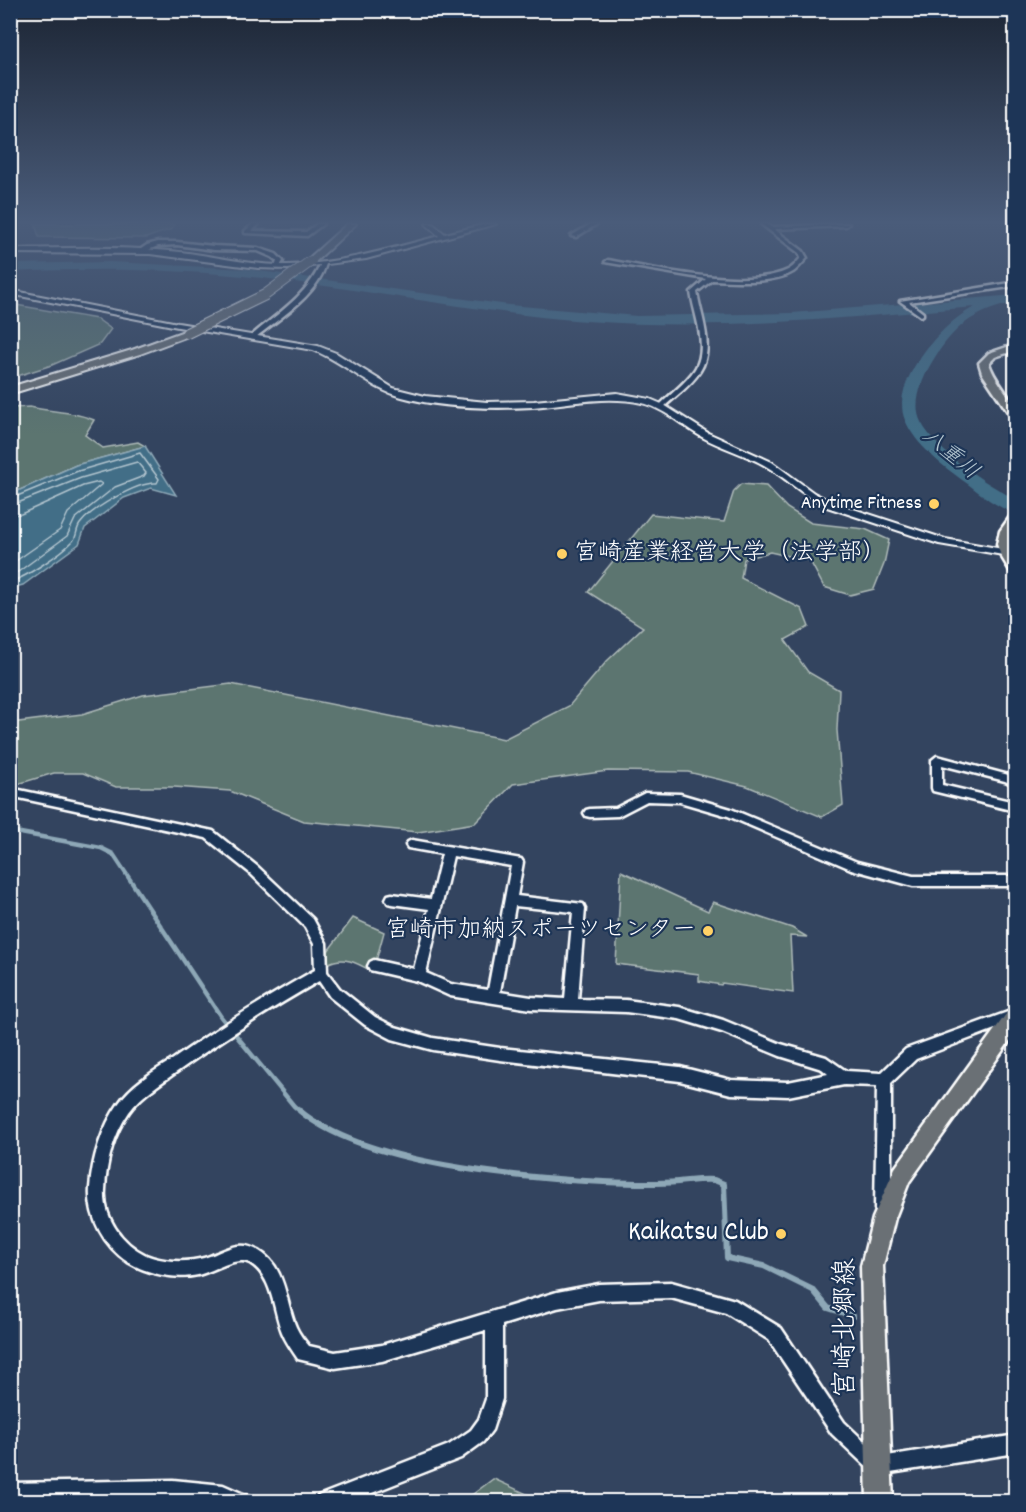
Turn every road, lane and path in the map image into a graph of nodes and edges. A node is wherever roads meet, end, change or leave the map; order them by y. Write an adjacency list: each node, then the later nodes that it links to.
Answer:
1 (23, 295): 7 (street)
2 (266, 295): 9 (highway, bridge)
3 (302, 295): 7 (street)
4 (694, 295): 10 (street)
5 (955, 295): 6 (street)
6 (921, 314)
7 (253, 337): 10 (street)
8 (1016, 347): 11 (main road)
9 (10, 389)
10 (661, 407): 13 (street)
11 (1016, 416)
12 (1012, 521): 13 (main road)
13 (1003, 552): 14 (main road)
14 (1016, 571)
15 (1016, 782): 17 (street)
16 (10, 792): 26 (street)
17 (1016, 803)
18 (590, 813): 21 (street)
19 (412, 845): 20 (street)
20 (448, 852): 23 (street); 24 (street)
21 (1016, 881)
22 (392, 899): 24 (street)
23 (512, 900): 28 (street); 29 (street)
24 (435, 905): 27 (street)
25 (374, 966): 27 (street)
26 (321, 973): 31 (street); 34 (street)
27 (419, 976): 28 (street)
28 (493, 996): 29 (street)
29 (571, 1005): 31 (street)
30 (1016, 1016): 32 (street); 33 (main road, 宮崎北郷線)
31 (844, 1078): 32 (street)
32 (884, 1080): 33 (street)
33 (884, 1218): 36 (main road, 宮崎北郷線)
34 (494, 1320): 36 (street); 39 (street)
35 (1016, 1444): 36 (street)
36 (878, 1466): 40 (main road, 宮崎北郷線)
37 (10, 1492): 38 (street)
38 (242, 1502)
39 (324, 1502)
40 (880, 1502)

